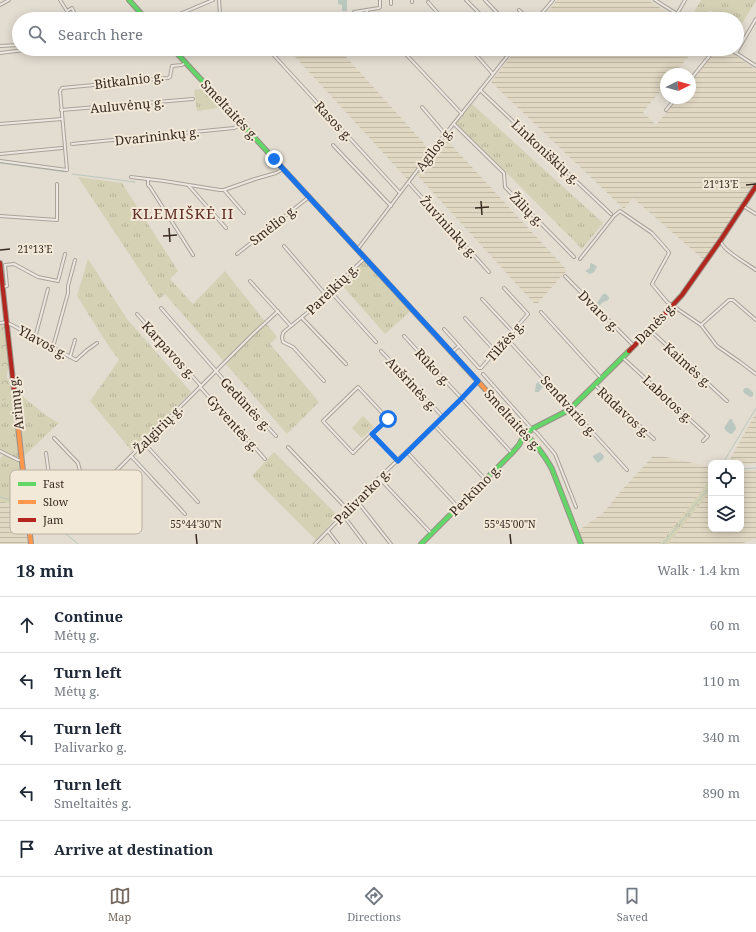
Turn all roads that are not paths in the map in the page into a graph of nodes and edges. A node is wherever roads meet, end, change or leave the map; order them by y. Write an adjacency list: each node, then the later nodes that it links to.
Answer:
1 (9, 0): 15 (street)
2 (60, 0): 17 (street)
3 (129, 0): 18 (main road)
4 (213, 0): 19 (street)
5 (219, 0): 20 (street)
6 (380, 0): 16 (street)
7 (391, 0): 14 (street)
8 (466, 0): 23 (street)
9 (485, 0): 24 (street)
10 (552, 0): 25 (street)
11 (655, 0): 26 (street)
12 (685, 0): 27 (street)
13 (428, 2): 22 (street)
14 (391, 4)
15 (0, 5)
16 (367, 11): 21 (street)
17 (74, 12)
18 (140, 12)
19 (185, 12)
20 (220, 12)
21 (354, 12)
22 (437, 12)
23 (478, 12)
24 (497, 12)
25 (543, 12)
26 (674, 12)
27 (678, 12)
28 (756, 19): 29 (street)
29 (744, 39)
30 (12, 45): 31 (street)
31 (0, 46)
32 (12, 52): 33 (street)
33 (0, 53)
34 (180, 56): 41 (main road, Smeltaitės g.)
35 (274, 56): 71 (street, Rasos g.)
36 (408, 56): 52 (street)
37 (477, 56): 45 (street)
38 (508, 56): 45 (street, Agilos g.)
39 (709, 56): 44 (street)
40 (740, 56): 43 (street)
41 (186, 62): 50 (street, Bitkalnio g.); 55 (main road, Smeltaitės g.)
42 (756, 62): 43 (street)
43 (755, 66)
44 (696, 73)
45 (494, 74): 46 (street, Agilos g.)
46 (480, 90): 52 (street, Agilos g.); 76 (street, Linkoniškių g.)
47 (193, 99): 50 (street, Auluvėnų g.)
48 (671, 104): 51 (street)
49 (422, 107): 57 (street)
50 (61, 110): 53 (street)
51 (666, 110)
52 (462, 114): 56 (street, Agilos g.)
53 (62, 118): 54 (street); 62 (street)
54 (0, 124)
55 (242, 124): 58 (street, Dvarininkų g.); 63 (main road, Smeltaitės g.)
56 (454, 124): 57 (street, Agilos g.); 86 (street, Žilių g.)
57 (446, 134): 66 (street, Agilos g.)
58 (72, 144)
59 (333, 145): 73 (street)
60 (62, 148): 61 (street)
61 (0, 154)
62 (0, 161)
63 (283, 168): 70 (street); 72 (main road, Smeltaitės g.)
64 (131, 177): 65 (street)
65 (148, 179): 68 (street); 85 (street)
66 (408, 183): 71 (street, Agilos g.); 92 (street, Žuvininkų g.)
67 (57, 184): 78 (street)
68 (188, 185): 70 (street); 79 (street)
69 (756, 186): 74 (main road, Danės g.)
70 (224, 190): 75 (street)
71 (400, 193): 73 (street, Agilos g.)
72 (309, 197): 82 (main road, Smeltaitės g.); 84 (street, Smėlio g.)
73 (390, 206): 82 (street, Agilos g.)
74 (743, 206): 77 (street); 80 (main road, Danės g.)
75 (244, 213)
76 (611, 214)
77 (756, 214)
78 (0, 216)
79 (226, 228)
80 (720, 241): 91 (street); 102 (main road, Danės g.)
81 (284, 246): 100 (street)
82 (357, 250): 87 (main road, Smeltaitės g.)
83 (65, 254): 96 (street)
84 (237, 254)
85 (193, 255)
86 (574, 257)
87 (365, 258): 99 (street, Pareikių g.); 127 (main road, Smeltaitės g.)
88 (580, 259): 102 (street)
89 (75, 260): 125 (street)
90 (0, 263): 94 (main road, Arimų g.)
91 (756, 270)
92 (489, 272)
93 (564, 276): 124 (street, Dvaro g.)
94 (1, 277): 96 (main road, Arimų g.)
95 (250, 281): 104 (street)
96 (3, 287): 110 (main road, Arimų g.)
97 (504, 288): 116 (street, Tilžės g.)
98 (48, 290): 118 (street)
99 (330, 291): 100 (street, Pareikių g.); 120 (street)
100 (326, 296): 107 (street, Pareikių g.)
101 (482, 299): 116 (street)
102 (672, 306): 113 (street); 115 (main road, Danės g.)
103 (161, 308): 132 (street, Gedūnės g.)
104 (278, 311): 112 (street); 132 (street, Žalgirių g.)
105 (541, 312): 135 (street)
106 (137, 314): 139 (street, Karpavos g.)
107 (302, 318): 112 (street, Pareikių g.); 131 (street)
108 (465, 318): 128 (street)
109 (756, 320): 113 (street)
110 (7, 322): 111 (street); 118 (street, Ylavos g.); 160 (main road, Arimų g.)
111 (0, 323)
112 (291, 326): 136 (street, Pareikių g.)
113 (701, 326): 134 (street)
114 (444, 329): 123 (street)
115 (650, 330): 124 (main road, Danės g.); 141 (street, Kaimės g.)
116 (513, 332): 128 (street, Tilžės g.)
117 (404, 336): 140 (street, Rūko g.)
118 (35, 338): 125 (street, Ylavos g.)
119 (75, 340): 129 (street)
120 (376, 342)
121 (510, 342): 142 (street, Sendvario g.)
122 (96, 343): 129 (street, Ylavos g.)
123 (459, 346): 127 (street); 128 (street, Tilžės g.)
124 (634, 346): 130 (main road, Danės g.)
125 (53, 348): 129 (street, Ylavos g.)
126 (381, 351): 143 (street, Aušrinės g.)
127 (452, 352): 137 (main road, Smeltaitės g.)
128 (496, 352)
129 (70, 357)
130 (622, 357): 135 (main road, Danės g.); 151 (street, Labotos g.)
131 (346, 364)
132 (216, 371): 139 (street, Žalgirių g.); 148 (street, Gedūnės g.)
133 (483, 374): 145 (street)
134 (756, 374)
135 (601, 378): 138 (main road, Danės g.)
136 (324, 381)
137 (478, 381): 140 (street, Palivarko g.); 147 (main road, Smeltaitės g.)
138 (595, 385): 142 (main road, Danės g.); 150 (street, Rūdavos g.)
139 (200, 387): 152 (street, Žalgirių g.); 159 (street, Gyventės g.)
140 (461, 399): 143 (street, Palivarko g.); 157 (street, Rūko g.)
141 (727, 401)
142 (571, 409): 145 (main road, Danės g.); 166 (street, Sendvario g.)
143 (443, 416): 144 (street, Palivarko g.)
144 (434, 425): 155 (street, Palivarko g.); 168 (street)
145 (532, 429): 147 (main road, Danės g.); 172 (street)
146 (372, 434): 146 (street); 161 (street)
147 (526, 434): 157 (main road, Perkūno g.); 185 (main road, Smeltaitės g.)
148 (276, 436)
149 (54, 438): 164 (street)
150 (654, 439)
151 (703, 441)
152 (144, 443): 158 (street, Žalgirių g.); 170 (street)
153 (288, 447): 173 (street)
154 (0, 451): 160 (street)
155 (407, 452): 161 (street, Palivarko g.); 171 (street)
156 (46, 453): 163 (street)
157 (512, 454): 168 (main road, Perkūno g.)
158 (131, 456): 165 (street, Žalgirių g.); 174 (street)
159 (265, 459)
160 (22, 460): 162 (main road, Arimų g.)
161 (398, 461): 167 (street, Palivarko g.)
162 (23, 470)
163 (48, 470)
164 (80, 470)
165 (117, 470)
166 (627, 470)
167 (380, 478): 169 (street, Palivarko g.); 178 (street)
168 (486, 480): 171 (main road, Perkūno g.)
169 (357, 501): 173 (street, Palivarko g.); 183 (street)
170 (198, 502)
171 (458, 507): 178 (main road, Perkūno g.)
172 (576, 507)
173 (348, 510): 175 (street, Palivarko g.)
174 (185, 514)
175 (342, 516): 176 (street, Palivarko g.); 182 (street)
176 (328, 531): 180 (street, Palivarko g.); 181 (street)
177 (30, 534): 179 (main road, Arimų g.)
178 (432, 534): 184 (main road, Perkūno g.)
179 (31, 544)
180 (314, 544)
181 (338, 544)
182 (365, 544)
183 (391, 544)
184 (421, 544)
185 (581, 544)

